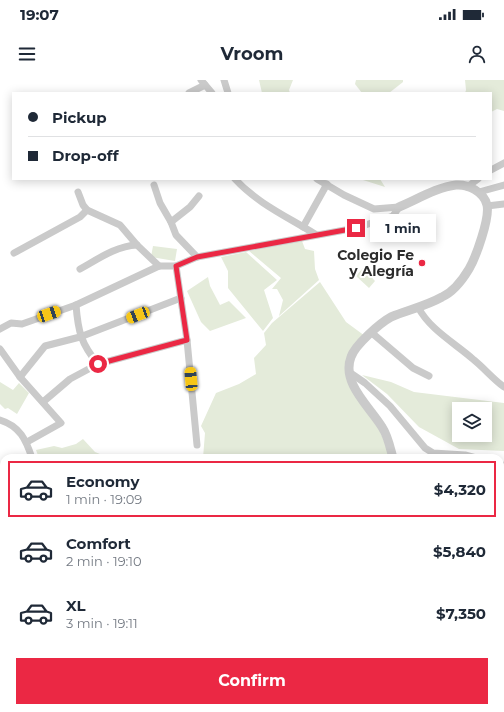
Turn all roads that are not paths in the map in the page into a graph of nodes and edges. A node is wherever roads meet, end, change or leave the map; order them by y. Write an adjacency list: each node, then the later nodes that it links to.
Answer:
1 (224, 80): 5 (street)
2 (203, 83): 3 (street); 4 (street)
3 (190, 92)
4 (211, 92)
5 (228, 92)
6 (504, 163): 7 (street)
7 (492, 169)
8 (236, 180): 23 (street)
9 (319, 180): 11 (street)
10 (477, 180): 14 (street)
11 (327, 184): 20 (street); 23 (street)
12 (154, 185): 22 (street)
13 (504, 185): 16 (street)
14 (467, 187): 16 (street); 20 (street)
15 (78, 192): 21 (street)
16 (479, 192): 19 (street)
17 (200, 196): 22 (street)
18 (504, 204): 19 (street)
19 (487, 206): 33 (street)
20 (399, 207): 24 (street)
21 (87, 210): 25 (street); 26 (street)
22 (171, 222): 27 (street)
23 (303, 227): 24 (street)
24 (315, 234): 27 (street)
25 (137, 246): 28 (street); 30 (street)
26 (14, 253)
27 (197, 257): 29 (street)
28 (158, 266): 29 (street); 32 (street)
29 (176, 266): 31 (street)
30 (80, 269)
31 (181, 298): 36 (street); 37 (street)
32 (76, 305): 34 (street); 36 (street)
33 (418, 307): 35 (street); 43 (street)
34 (0, 328)
35 (372, 333): 40 (street); 41 (street)
36 (80, 337): 39 (street); 42 (street)
37 (187, 340): 39 (street); 47 (street)
38 (0, 349): 42 (street)
39 (98, 364): 44 (street)
40 (349, 372): 49 (street); 50 (street)
41 (429, 376)
42 (20, 377): 44 (street)
43 (504, 387)
44 (43, 402): 46 (street)
45 (2, 420): 46 (street)
46 (27, 442): 48 (street)
47 (197, 445)
48 (31, 454)
49 (392, 454)
50 (449, 454)

